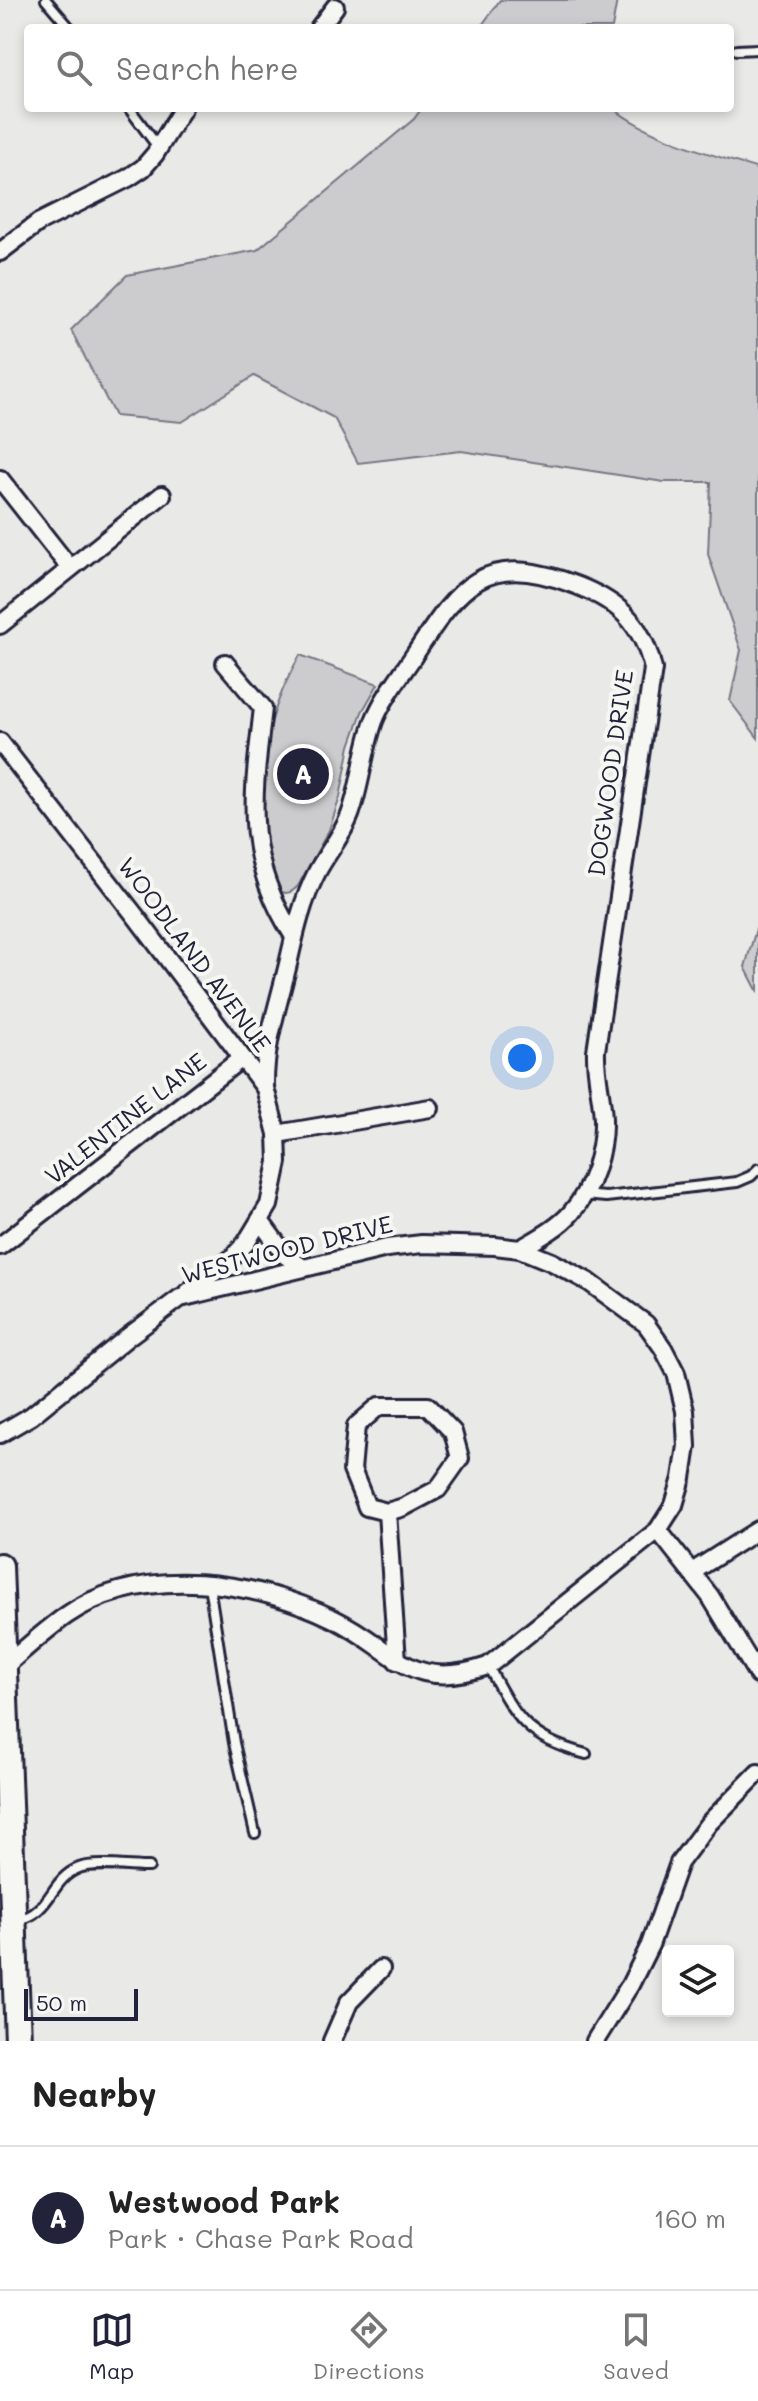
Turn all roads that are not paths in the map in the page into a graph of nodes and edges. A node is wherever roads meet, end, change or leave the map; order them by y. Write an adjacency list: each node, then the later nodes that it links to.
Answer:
1 (46, 0): 3 (lane)
2 (335, 7): 4 (street)
3 (67, 24)
4 (322, 24)
5 (758, 49): 6 (lane)
6 (737, 50)
7 (132, 112): 9 (lane)
8 (181, 112): 9 (street)
9 (159, 148): 10 (street)
10 (0, 252)
11 (0, 479): 13 (street)
12 (162, 495): 13 (street)
13 (70, 568): 14 (street)
14 (0, 625)
15 (225, 663): 17 (street)
16 (0, 742): 18 (street, WOODLAND AVENUE)
17 (293, 935): 19 (street, DOGWOOD DRIVE); 23 (street, DOGWOOD DRIVE)
18 (242, 1058): 19 (street, WOODLAND AVENUE); 25 (street, VALENTINE LANE)
19 (265, 1088): 21 (street, WOODLAND AVENUE)
20 (430, 1108): 21 (street)
21 (277, 1134): 24 (street, WOODLAND AVENUE)
22 (758, 1169): 23 (lane)
23 (582, 1195): 26 (street, DOGWOOD DRIVE)
24 (261, 1222): 27 (street); 28 (street, WOODLAND AVENUE)
25 (0, 1246)
26 (520, 1249): 27 (street, WESTWOOD DRIVE); 31 (street, WESTWOOD DRIVE)
27 (302, 1267): 28 (street, WESTWOOD DRIVE)
28 (180, 1298): 29 (street, WESTWOOD DRIVE)
29 (0, 1434)
30 (387, 1512): 30 (street); 36 (street)
31 (658, 1530): 34 (street); 37 (street, WESTWOOD DRIVE)
32 (758, 1530): 34 (street)
33 (0, 1566): 38 (main road)
34 (692, 1572): 39 (street)
35 (209, 1584): 36 (street, WESTWOOD DRIVE); 38 (street, WESTWOOD DRIVE); 42 (lane)
36 (397, 1661): 37 (street, WESTWOOD DRIVE)
37 (488, 1666): 40 (lane)
38 (2, 1669): 44 (main road)
39 (758, 1675)
40 (586, 1754)
41 (758, 1773): 48 (street)
42 (255, 1833)
43 (149, 1867): 44 (lane)
44 (13, 1921): 46 (main road)
45 (381, 1969): 47 (street)
46 (18, 2041)
47 (332, 2041)
48 (595, 2041)

